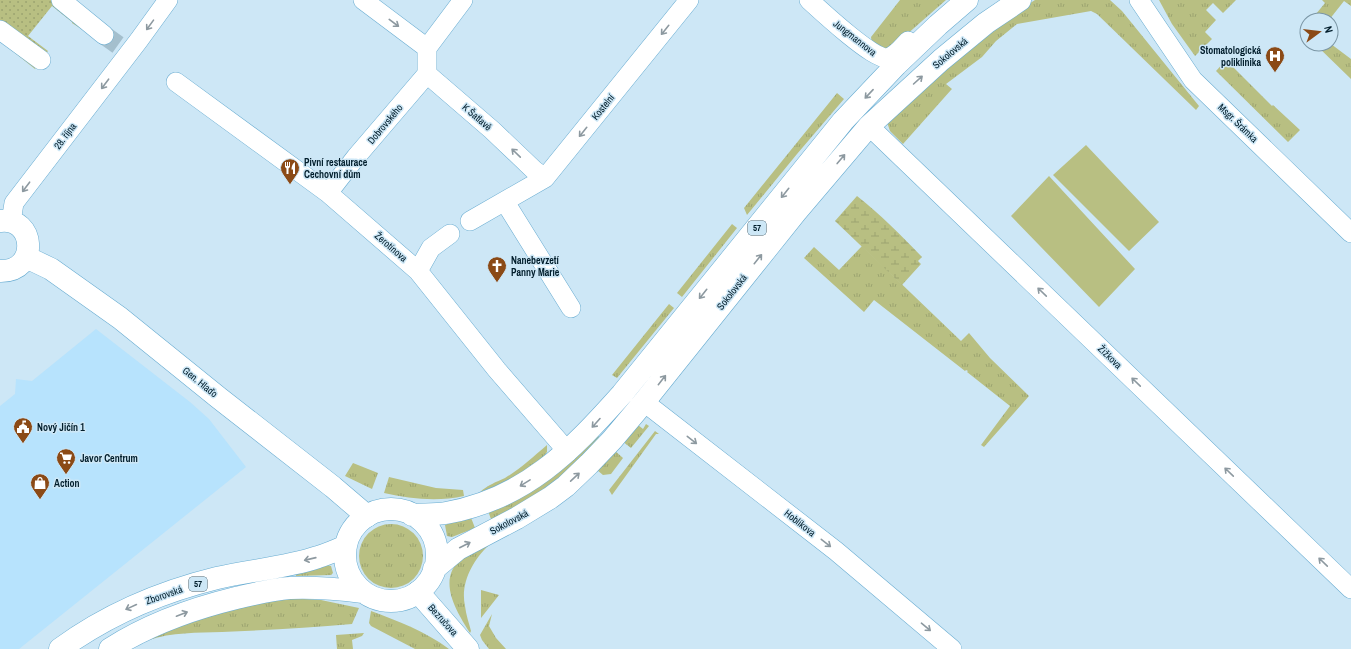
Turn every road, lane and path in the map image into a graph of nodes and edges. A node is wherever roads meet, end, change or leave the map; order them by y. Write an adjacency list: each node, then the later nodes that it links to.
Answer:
1 (61, 0): 12 (street)
2 (168, 0): 12 (street, 28. října, one-way to 12)
3 (363, 0): 13 (street, one-way to 13)
4 (463, 0): 13 (street)
5 (689, 0): 18 (street, Kostelní, one-way to 18)
6 (809, 0): 7 (street, Jungmannova)
7 (959, 0)
8 (966, 0): 30 (main road, Sokolovská / 57, one-way to 30)
9 (1020, 0): 17 (main road, Sokolovská / 57, one-way to 9)
10 (1139, 0): 23 (street, Msgr. Šrámka)
11 (0, 30): 14 (street)
12 (117, 44): 22 (street, 28. října, one-way to 22)
13 (427, 48): 15 (street)
14 (41, 60)
15 (427, 74): 18 (street, K Šatlavě, one-way to 15); 19 (street, Dobrovského)
16 (176, 82): 19 (street, Žerotínova)
17 (869, 126): 29 (main road, Sokolovská / 57, one-way to 17); 35 (street, Žižkova, one-way to 17)
18 (545, 178): 20 (street, Kostelní)
19 (328, 193): 27 (street, Žerotínova)
20 (505, 202): 21 (street, Kostelní); 28 (street)
21 (470, 221)
22 (5, 222): 25 (main road)
23 (1351, 233)
24 (450, 234): 27 (street)
25 (26, 257): 26 (main road); 32 (main road, Gen. Hlaďo)
26 (0, 271)
27 (418, 271): 30 (street, Žerotínova)
28 (571, 308)
29 (644, 402): 34 (main road, Sokolovská / 57, one-way to 29); 41 (street, Hoblíkova, one-way to 41)
30 (568, 452): 31 (main road, Sokolovská / 57, one-way to 31)
31 (412, 515): 32 (main road, 57); 34 (main road, 57)
32 (367, 516): 33 (main road, 57)
33 (346, 546): 36 (main road, 57); 38 (main road, Zborovská / 57, one-way to 38)
34 (434, 569): 37 (main road, 57)
35 (1351, 589)
36 (363, 592): 37 (main road, 57); 39 (main road, 57, one-way to 36)
37 (418, 592): 40 (main road, Bezručova)
38 (60, 649)
39 (110, 649)
40 (468, 649)
41 (952, 649)

